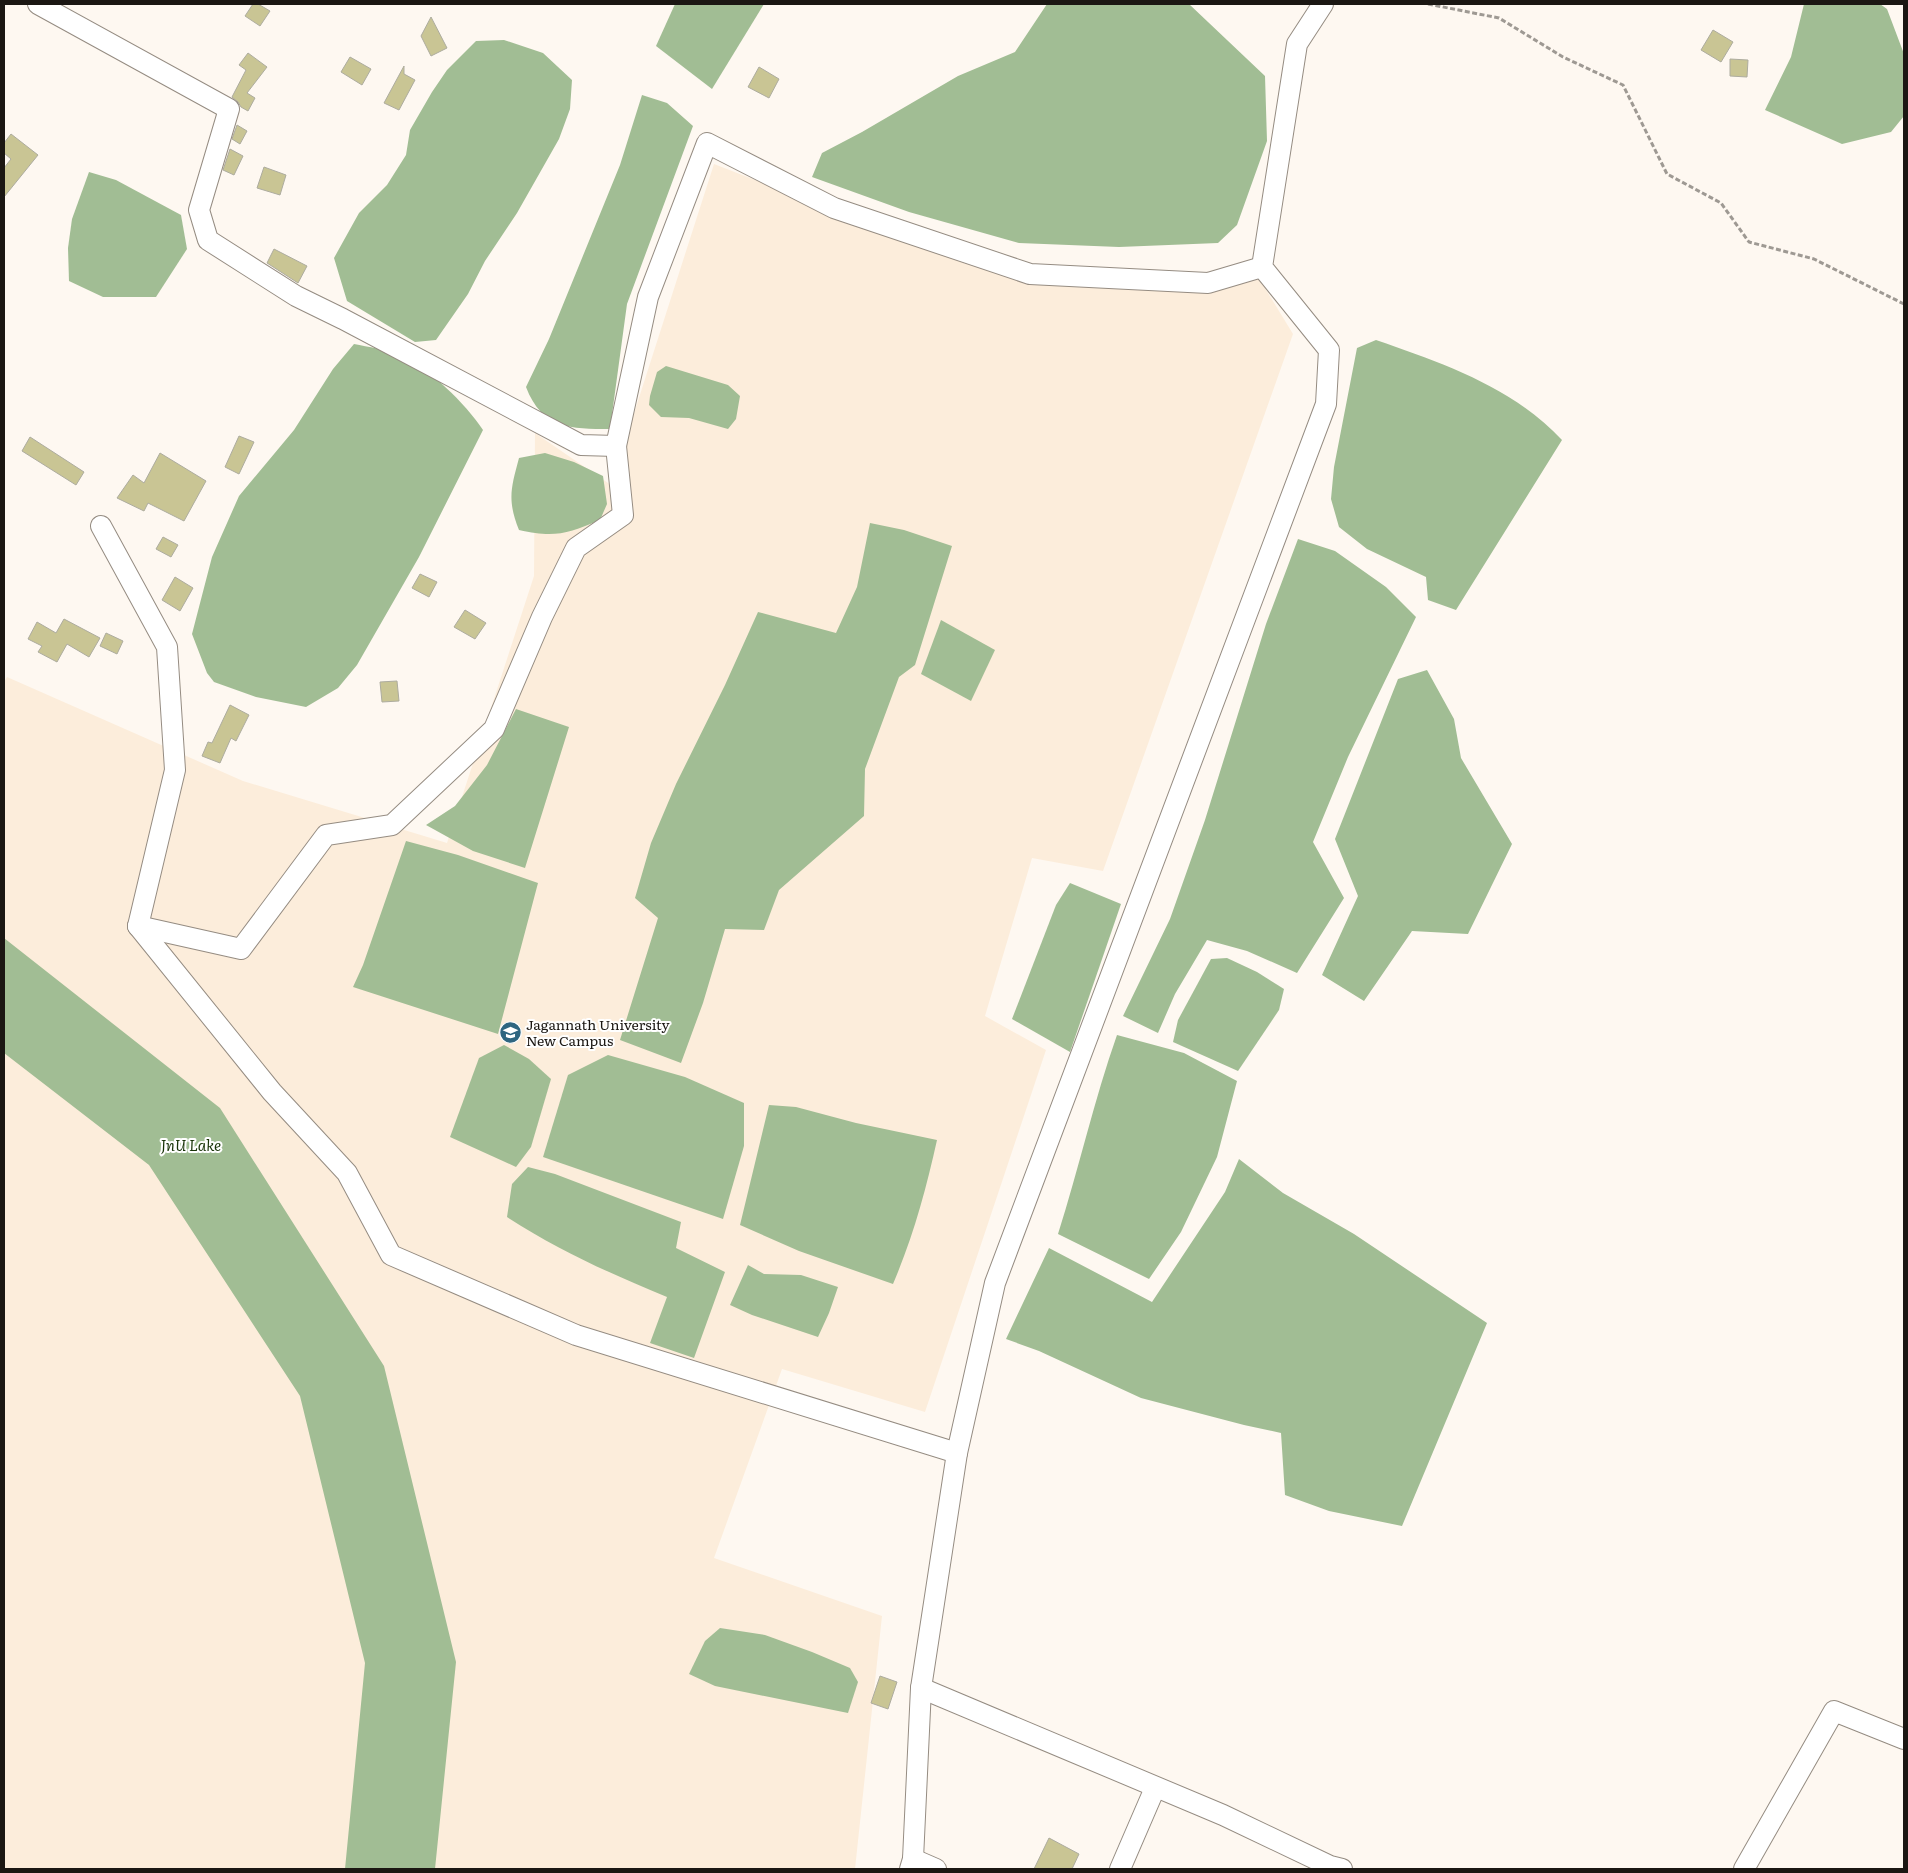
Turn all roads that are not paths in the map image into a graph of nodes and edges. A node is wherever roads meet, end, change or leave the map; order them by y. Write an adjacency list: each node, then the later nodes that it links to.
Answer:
1 (38, 4): 4 (street)
2 (1323, 4): 3 (street)
3 (1262, 267): 4 (street); 7 (street)
4 (616, 446): 6 (street)
5 (101, 526): 6 (street)
6 (138, 926): 7 (street)
7 (957, 1453): 8 (street)
8 (921, 1688): 10 (street); 11 (street)
9 (1904, 1739): 15 (street)
10 (1155, 1788): 13 (street); 14 (street)
11 (912, 1864): 12 (street)
12 (936, 1869)
13 (1120, 1869)
14 (1342, 1869)
15 (1744, 1869)

